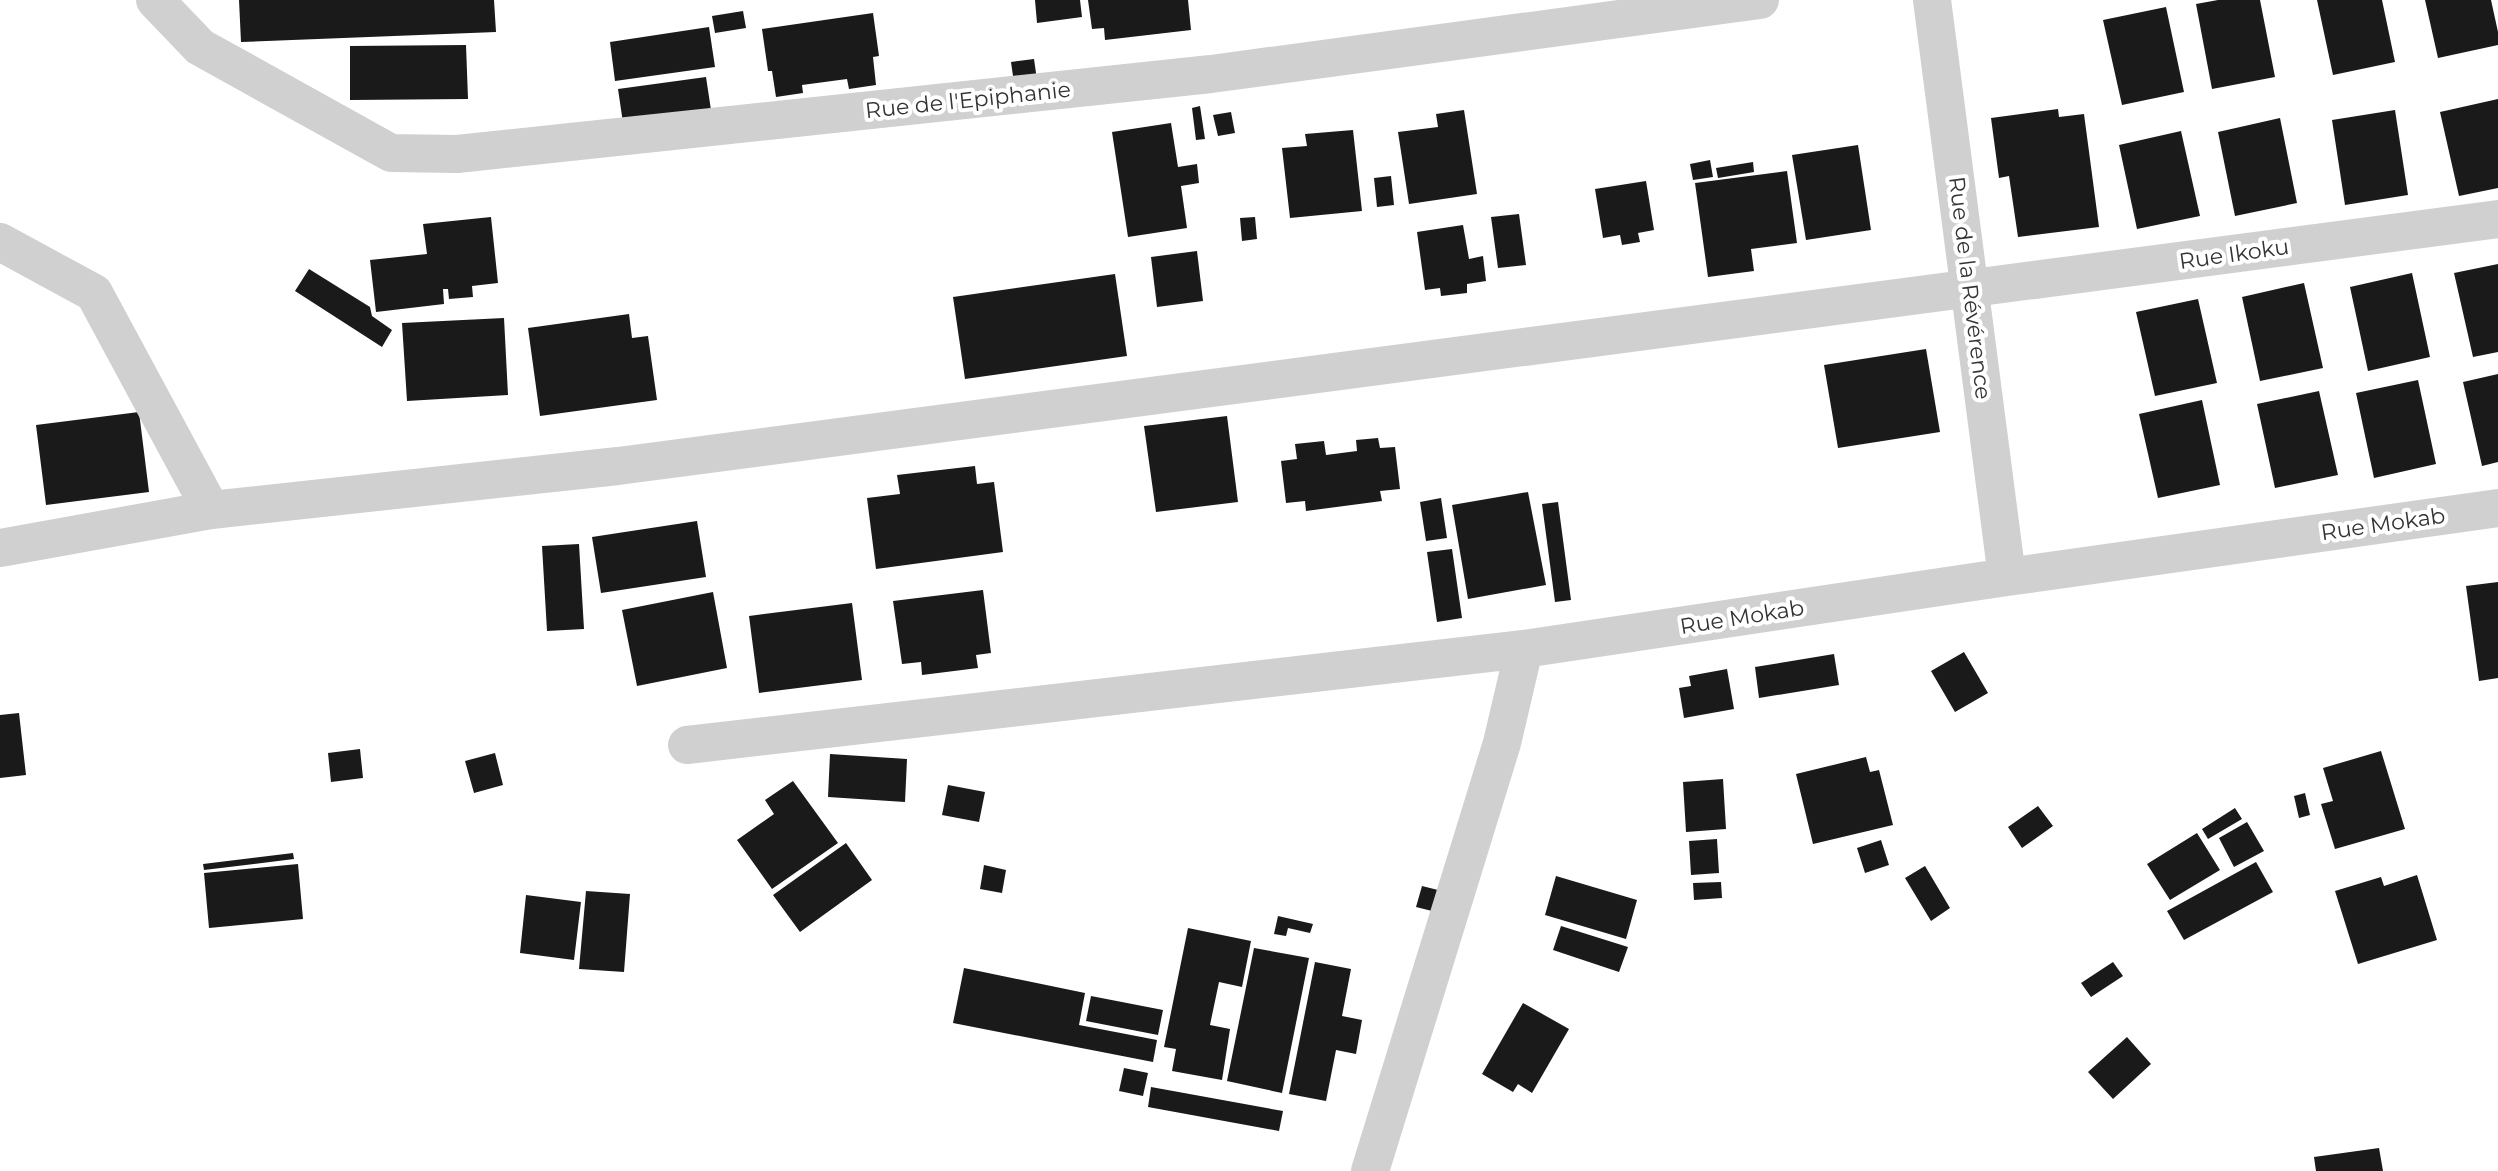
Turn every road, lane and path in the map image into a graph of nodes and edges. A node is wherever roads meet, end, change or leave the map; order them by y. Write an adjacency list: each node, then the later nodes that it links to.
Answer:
1 (155, 0): 2 (street, Rue de l'Epiphanie)
2 (1760, 0)
3 (1932, 0): 6 (street, Rue de la Révérence)
4 (2498, 219): 6 (street, Rue Ikoku)
5 (0, 242): 8 (street)
6 (1970, 289): 8 (street, Rue Ikoku); 10 (street, Rue de la Révérence)
7 (2498, 508): 10 (street, Rue Mokab)
8 (211, 510): 9 (street, Rue Ikoku)
9 (0, 548)
10 (2007, 577): 11 (street, Rue Mokab)
11 (1524, 649): 12 (street, Rue Mokab); 13 (street)
12 (687, 745)
13 (1370, 1171)

